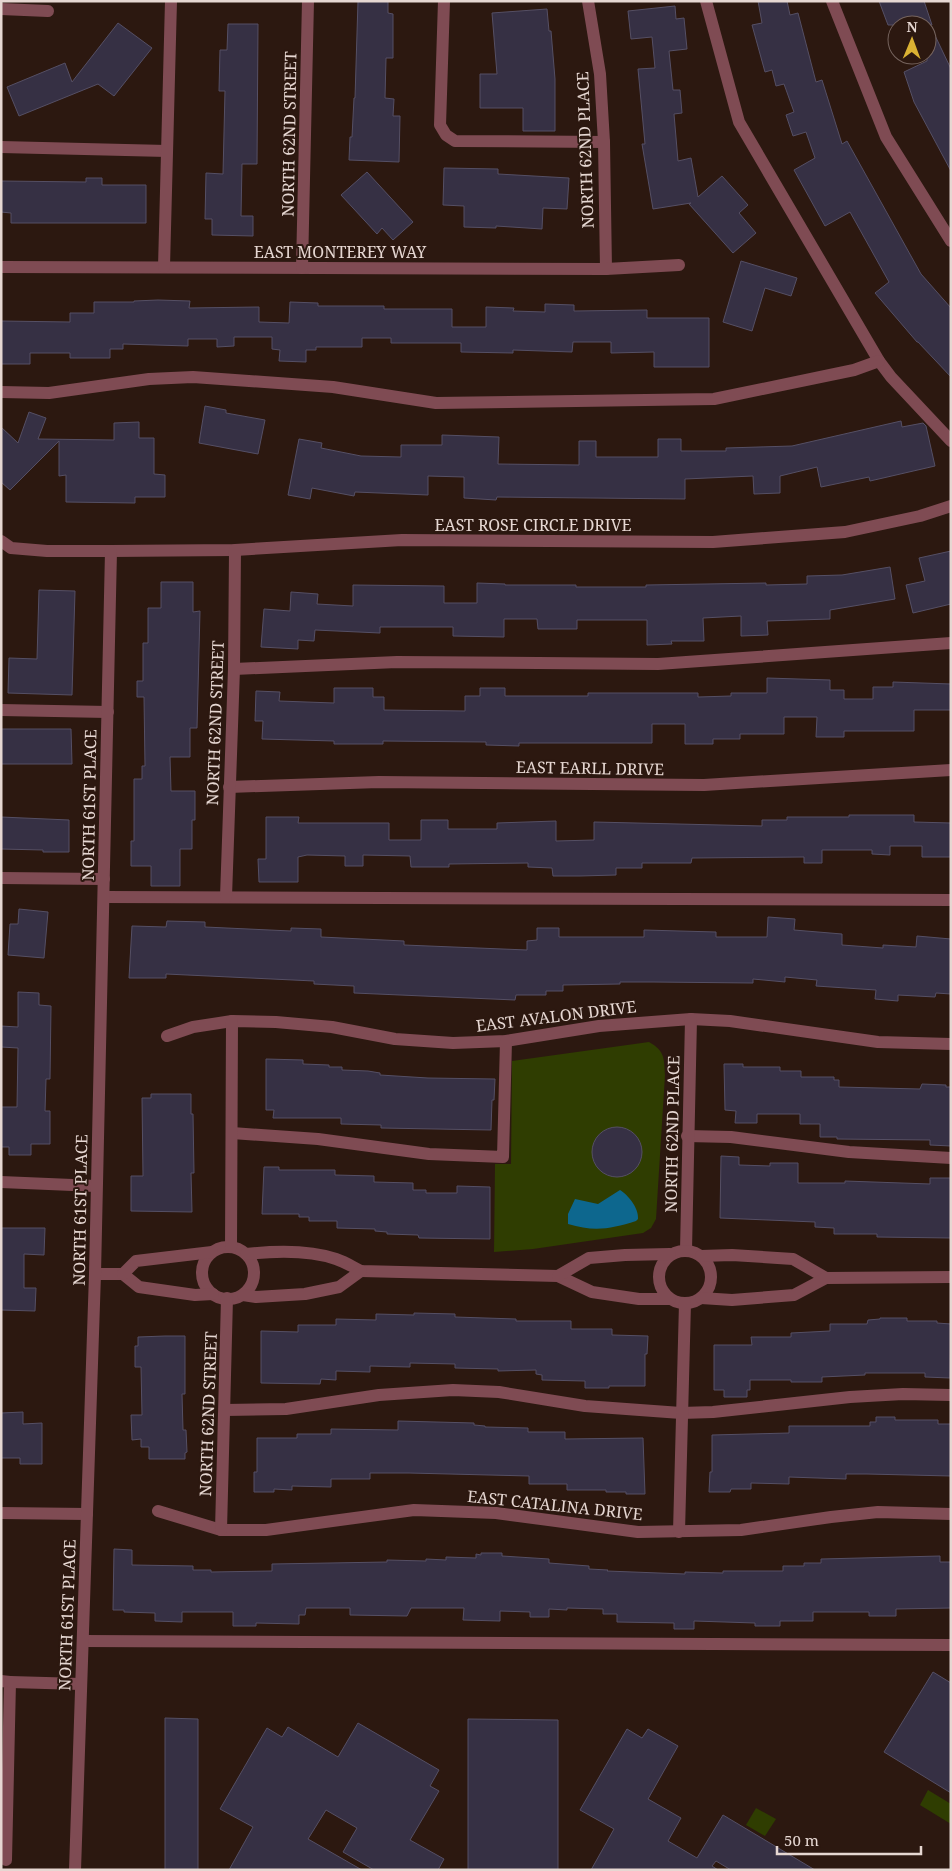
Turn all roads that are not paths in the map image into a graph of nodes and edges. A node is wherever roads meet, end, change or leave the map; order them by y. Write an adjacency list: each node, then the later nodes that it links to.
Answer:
1 (171, 1): 11 (street)
2 (308, 1): 16 (street, NORTH 62ND STREET)
3 (444, 1): 9 (street)
4 (588, 1): 9 (street, NORTH 62ND PLACE)
5 (706, 1): 18 (street)
6 (832, 1): 12 (street)
7 (1, 9): 8 (street)
8 (48, 11)
9 (604, 142): 17 (street, NORTH 62ND PLACE)
10 (1, 147): 11 (street)
11 (167, 150): 15 (street)
12 (951, 241)
13 (679, 265): 17 (street, EAST MONTEREY WAY)
14 (1, 267): 15 (street, EAST MONTEREY WAY)
15 (164, 267): 16 (street, EAST MONTEREY WAY)
16 (302, 268): 17 (street, EAST MONTEREY WAY)
17 (606, 269)
18 (879, 361): 19 (street); 20 (street)
19 (1, 392)
20 (951, 441)
21 (951, 506): 23 (street, EAST ROSE CIRCLE DRIVE)
22 (1, 541): 24 (street, EAST ROSE CIRCLE DRIVE)
23 (236, 550): 24 (street, EAST ROSE CIRCLE DRIVE); 26 (street, NORTH 62ND STREET)
24 (111, 551): 28 (street, NORTH 61ST PLACE)
25 (951, 643): 26 (street)
26 (234, 669): 30 (street, NORTH 62ND STREET)
27 (1, 710): 28 (street)
28 (108, 712): 32 (street, NORTH 61ST PLACE)
29 (951, 770): 30 (street, EAST EARLL DRIVE)
30 (229, 787): 34 (street, NORTH 62ND STREET)
31 (1, 878): 32 (street)
32 (104, 880): 33 (street, NORTH 61ST PLACE)
33 (104, 897): 34 (street); 45 (street, NORTH 61ST PLACE)
34 (226, 897): 35 (street)
35 (951, 900)
36 (691, 1019): 39 (street, EAST AVALON DRIVE); 40 (street, EAST AVALON DRIVE); 42 (street, NORTH 62ND PLACE)
37 (232, 1021): 38 (street, EAST AVALON DRIVE); 39 (street, EAST AVALON DRIVE); 41 (street)
38 (167, 1036)
39 (506, 1041): 41 (street)
40 (951, 1044)
41 (232, 1133): 46 (street)
42 (688, 1136): 43 (street); 47 (street, NORTH 62ND PLACE)
43 (951, 1158)
44 (1, 1182): 45 (street)
45 (96, 1186): 53 (street, NORTH 61ST PLACE)
46 (231, 1247): 48 (street); 49 (street)
47 (686, 1250): 50 (street); 51 (street)
48 (212, 1252): 54 (street); 58 (street)
49 (246, 1254): 52 (street); 59 (street)
50 (670, 1254): 55 (street); 62 (street)
51 (701, 1256): 57 (street); 61 (street)
52 (361, 1271): 55 (street); 59 (street)
53 (95, 1274): 54 (street); 69 (street, NORTH 61ST PLACE)
54 (123, 1274): 58 (street)
55 (558, 1276): 62 (street)
56 (951, 1277): 57 (street)
57 (826, 1278): 61 (street)
58 (213, 1294): 60 (street)
59 (243, 1295): 60 (street)
60 (227, 1298): 65 (street, NORTH 62ND STREET)
61 (701, 1298): 63 (street)
62 (670, 1299): 63 (street)
63 (684, 1303): 66 (street)
64 (951, 1395): 66 (street)
65 (225, 1410): 66 (street); 71 (street, NORTH 62ND STREET)
66 (681, 1413): 72 (street)
67 (158, 1511): 71 (street, EAST CATALINA DRIVE)
68 (1, 1513): 69 (street)
69 (87, 1514): 73 (street, NORTH 61ST PLACE)
70 (951, 1514): 72 (street, EAST CATALINA DRIVE)
71 (221, 1530): 72 (street, EAST CATALINA DRIVE)
72 (679, 1532)
73 (83, 1642): 74 (street); 76 (street, NORTH 61ST PLACE)
74 (951, 1645)
75 (6, 1682): 76 (street); 77 (street)
76 (81, 1684): 78 (street, NORTH 61ST PLACE)
77 (6, 1860)
78 (76, 1870)

